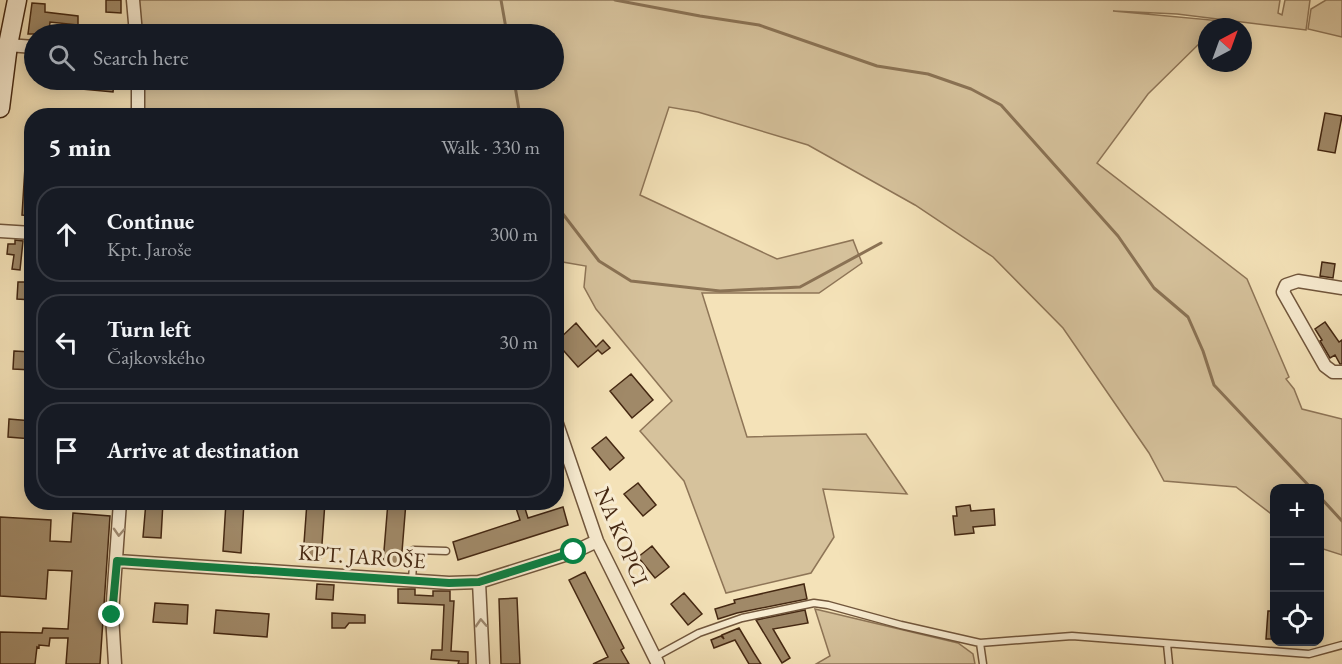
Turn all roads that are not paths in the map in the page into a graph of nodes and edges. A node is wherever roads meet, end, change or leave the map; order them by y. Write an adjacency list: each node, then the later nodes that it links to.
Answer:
1 (17, 0): 4 (street)
2 (134, 0): 3 (street)
3 (135, 24)
4 (8, 45): 5 (street); 7 (street)
5 (24, 46)
6 (138, 90): 8 (street)
7 (0, 108)
8 (138, 108)
9 (0, 231): 10 (street)
10 (24, 232)
11 (1342, 288): 12 (street)
12 (1342, 372)
13 (564, 445): 15 (street, NA KOPCI)
14 (120, 510): 17 (street, one-way to 17)
15 (597, 542): 19 (street, KPT. JAROŠE); 23 (street, NA KOPCI)
16 (446, 551): 18 (lane)
17 (117, 561): 18 (street, KPT. JAROŠE); 24 (street)
18 (412, 580): 19 (street, KPT. JAROŠE)
19 (479, 582): 25 (street, one-way to 19)
20 (980, 643): 21 (lane); 23 (lane); 26 (lane)
21 (1167, 644): 22 (lane); 27 (lane)
22 (1342, 645)
23 (656, 660)
24 (115, 664)
25 (483, 664)
26 (983, 664)
27 (1169, 664)

